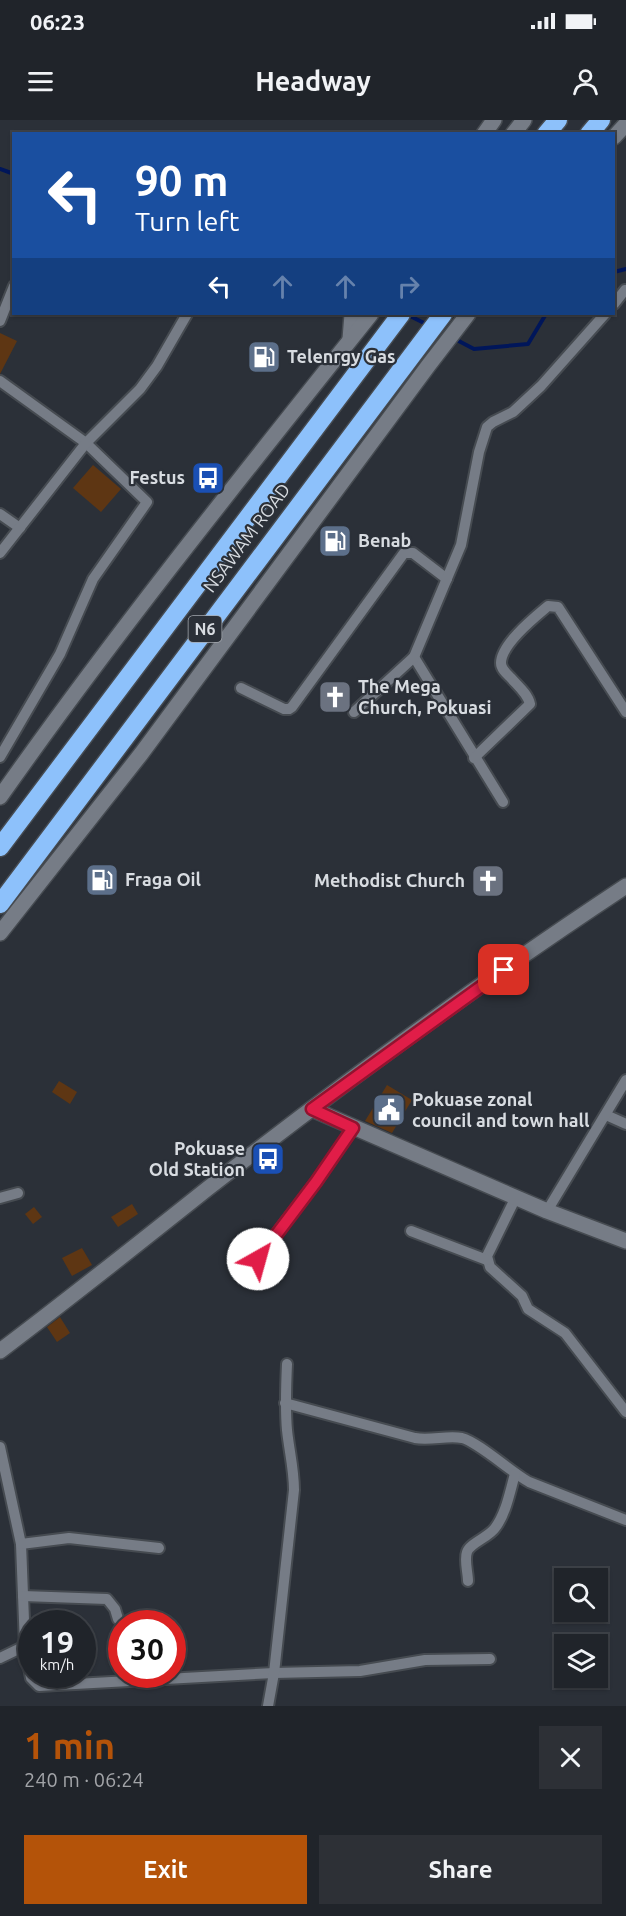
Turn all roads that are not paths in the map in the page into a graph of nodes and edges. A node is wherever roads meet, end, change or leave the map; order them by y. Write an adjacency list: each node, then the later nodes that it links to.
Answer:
1 (558, 120): 4 (highway)
2 (601, 120): 5 (highway)
3 (626, 124): 6 (main road)
4 (548, 132)
5 (591, 132)
6 (615, 136)
7 (625, 290): 9 (street)
8 (12, 291): 17 (street)
9 (615, 303)
10 (186, 315): 20 (street)
11 (352, 315): 18 (main road)
12 (370, 315): 18 (main road)
13 (400, 315): 33 (highway, NSAWAM ROAD / N6)
14 (467, 315): 36 (main road)
15 (604, 315): 24 (street)
16 (439, 319): 35 (highway, NSAWAM ROAD / N6)
17 (0, 321)
18 (350, 339): 31 (main road)
19 (0, 381): 20 (street)
20 (86, 443): 22 (street); 29 (street)
21 (0, 514): 22 (street)
22 (20, 528): 23 (street)
23 (0, 553)
24 (447, 579): 25 (street); 26 (street)
25 (414, 657): 27 (street); 30 (street)
26 (241, 688)
27 (354, 712)
28 (626, 712): 30 (street)
29 (0, 758)
30 (474, 758): 32 (street)
31 (0, 797)
32 (503, 802)
33 (0, 848)
34 (626, 886): 38 (main road)
35 (0, 904)
36 (0, 933)
37 (626, 1080): 39 (street)
38 (312, 1109): 41 (main road); 50 (main road)
39 (606, 1114): 40 (street); 45 (street)
40 (626, 1124)
41 (353, 1128): 43 (main road); 48 (street)
42 (18, 1193): 44 (street)
43 (516, 1197): 45 (main road); 49 (street)
44 (0, 1198)
45 (548, 1211): 47 (main road)
46 (411, 1231): 49 (street)
47 (626, 1241)
48 (258, 1259)
49 (487, 1260): 53 (street)
50 (0, 1351)
51 (287, 1364): 52 (street)
52 (285, 1403): 55 (street); 66 (street)
53 (626, 1412)
54 (0, 1447): 57 (street)
55 (515, 1474): 56 (street); 59 (street)
56 (626, 1520)
57 (21, 1544): 58 (street); 60 (street)
58 (159, 1548)
59 (468, 1581)
60 (23, 1596): 61 (street); 62 (street)
61 (24, 1610)
62 (115, 1610)
63 (18, 1649): 64 (street)
64 (0, 1658)
65 (490, 1659): 66 (street)
66 (274, 1673): 67 (street); 68 (street)
67 (96, 1683)
68 (268, 1706)

